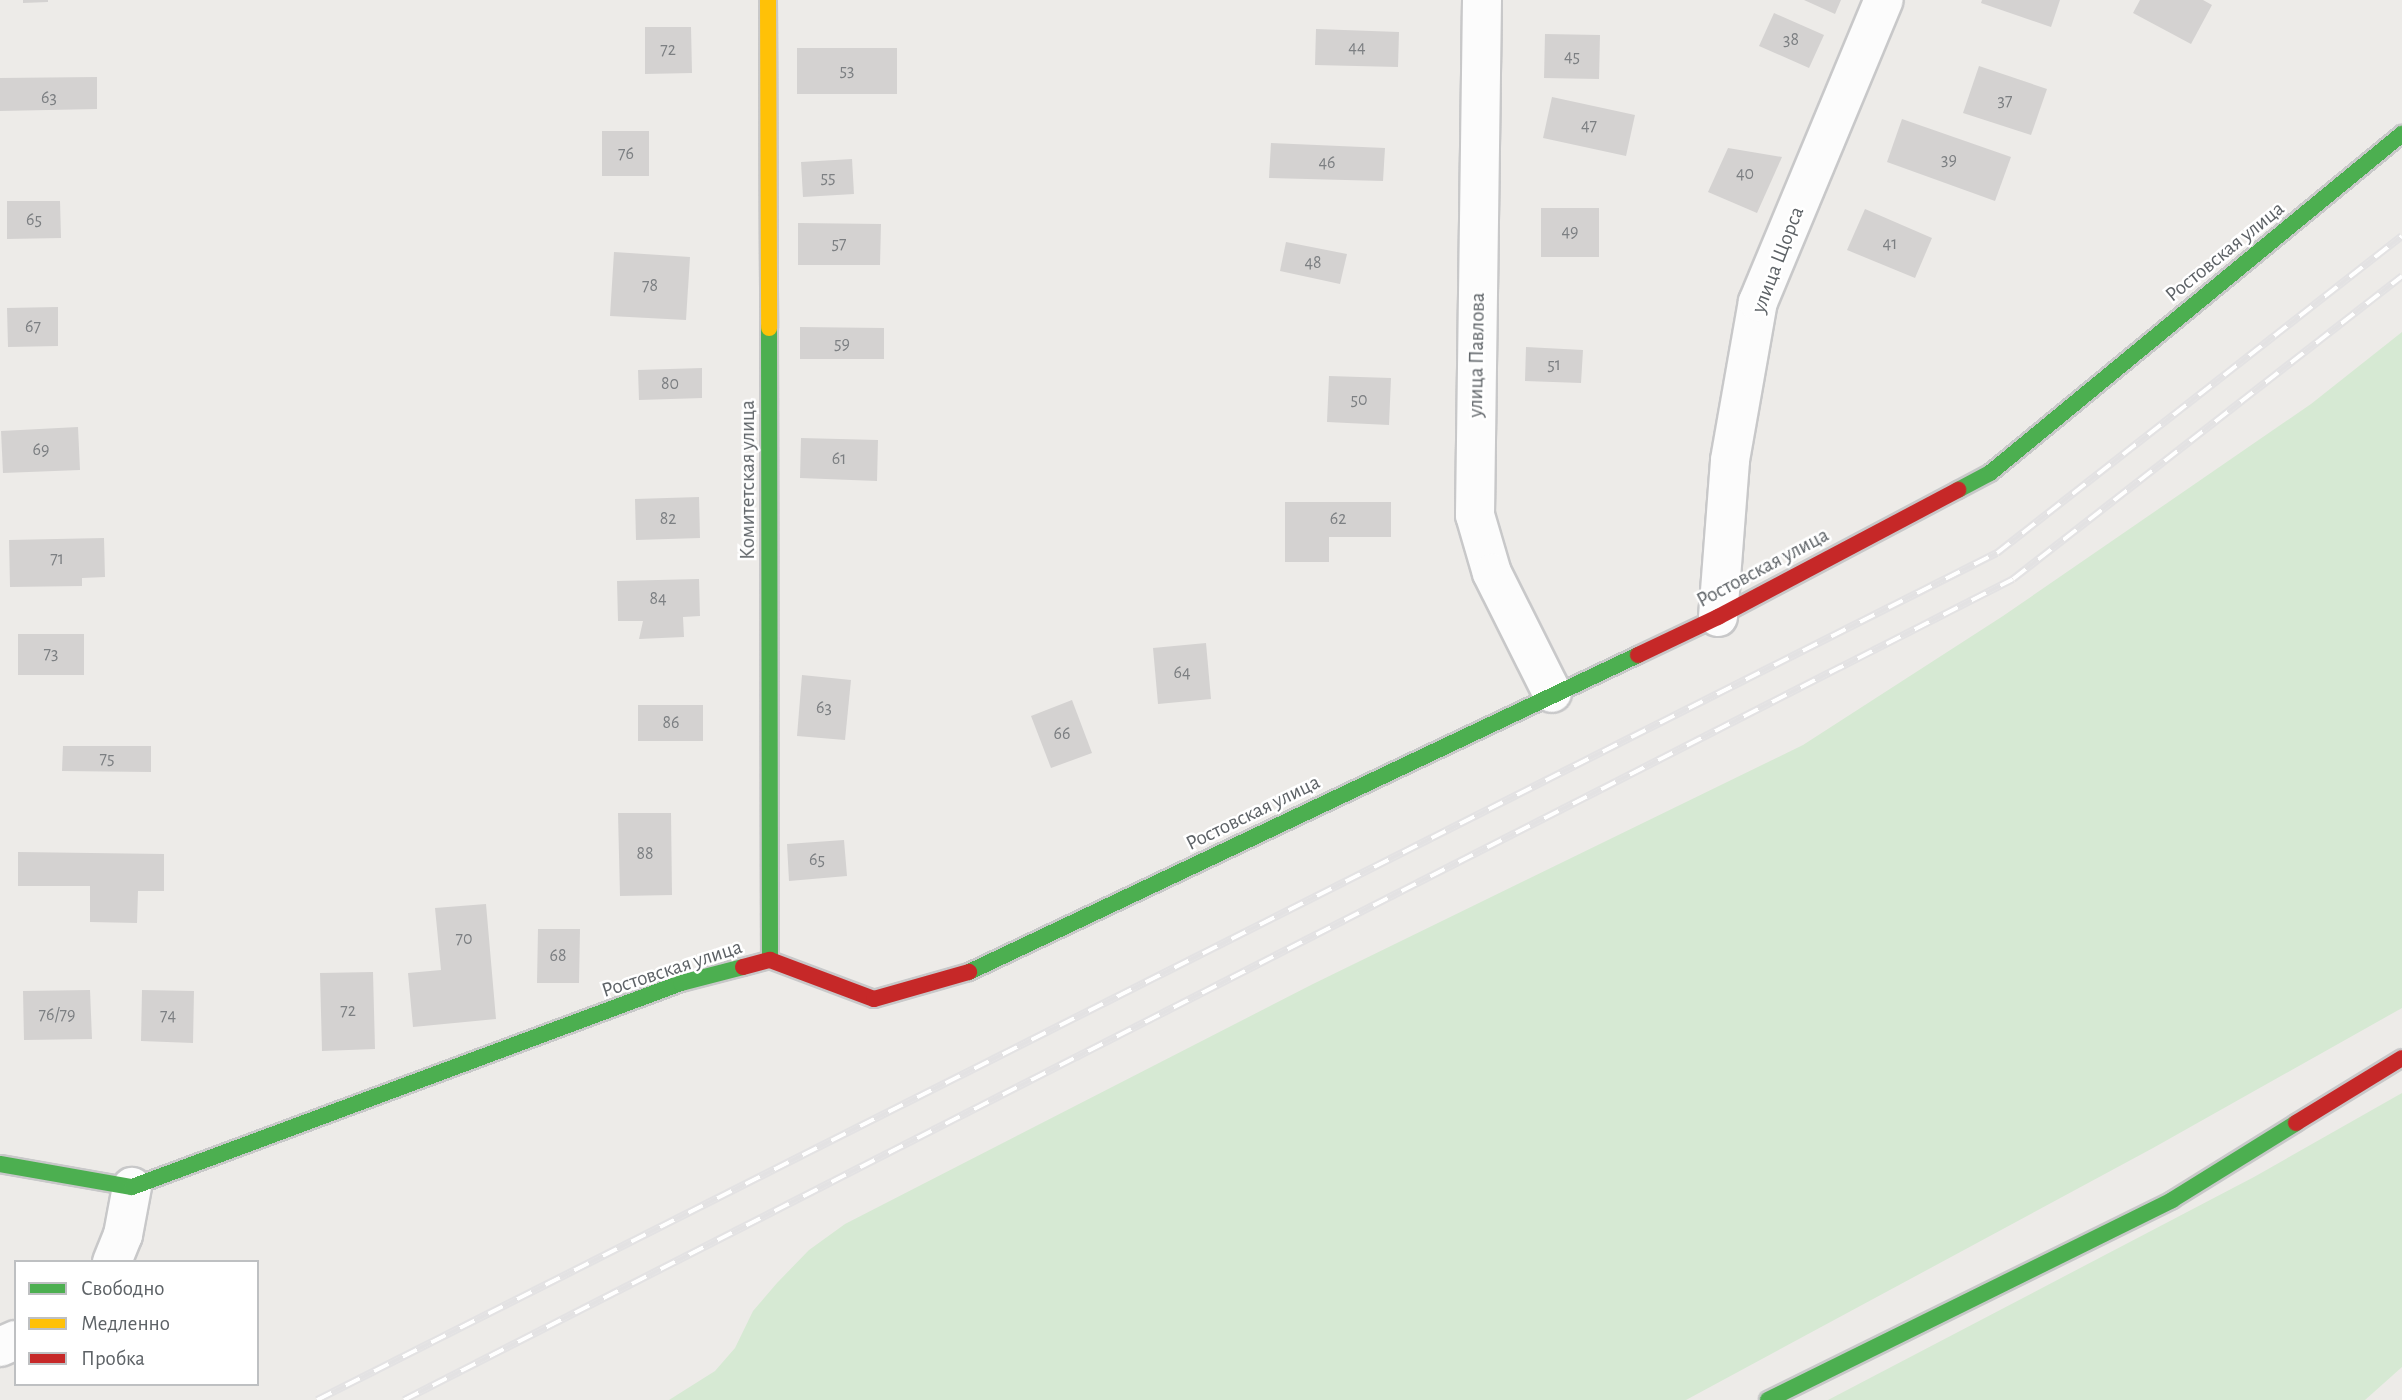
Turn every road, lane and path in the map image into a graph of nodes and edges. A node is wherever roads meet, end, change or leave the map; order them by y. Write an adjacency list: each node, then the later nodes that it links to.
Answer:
1 (768, 0): 7 (street, Комитетская улица)
2 (1482, 0): 6 (street, улица Павлова)
3 (1884, 0): 5 (street, улица Щорса)
4 (2402, 134): 5 (street, Ростовская улица)
5 (1717, 617): 6 (street, Ростовская улица)
6 (1552, 693): 7 (street, Ростовская улица)
7 (770, 960): 10 (street, Ростовская улица)
8 (2402, 1058): 12 (street)
9 (0, 1164): 10 (street)
10 (132, 1187): 11 (street)
11 (113, 1260)
12 (1768, 1400)

